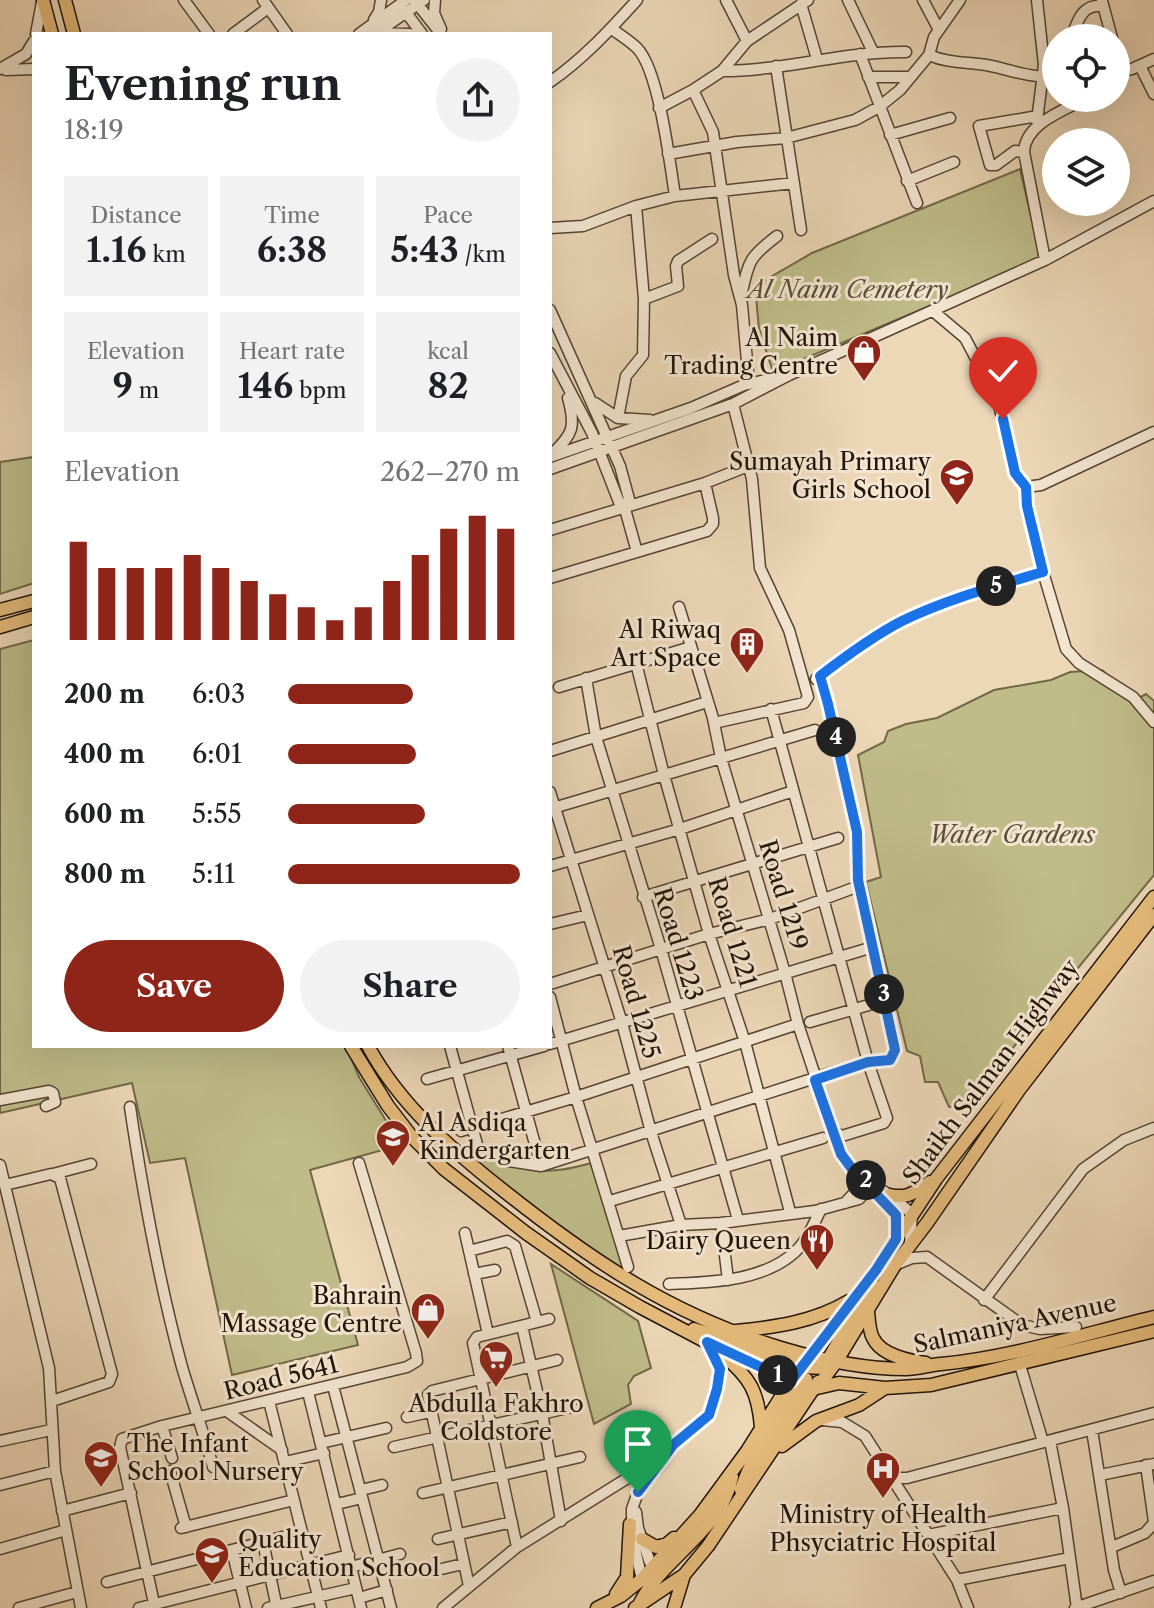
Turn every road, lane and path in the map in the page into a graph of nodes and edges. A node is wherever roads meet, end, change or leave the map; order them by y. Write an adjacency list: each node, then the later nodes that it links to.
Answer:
1 (43, 0): 22 (street); 23 (main road)
2 (65, 0): 24 (main road)
3 (184, 0): 25 (street)
4 (381, 0): 21 (street)
5 (435, 0): 30 (street)
6 (637, 0): 19 (street)
7 (726, 0): 32 (street)
8 (848, 0): 35 (street)
9 (923, 0): 20 (street)
10 (960, 0): 20 (street)
11 (1037, 0): 34 (street)
12 (418, 1): 16 (street); 31 (street)
13 (804, 2): 32 (street); 39 (street)
14 (1102, 3): 17 (street); 18 (street)
15 (266, 4): 26 (street); 27 (street)
16 (402, 5): 21 (street); 29 (street)
17 (1077, 24)
18 (1108, 24)
19 (612, 29): 50 (street); 54 (street)
20 (939, 30): 38 (street)
21 (374, 31): 28 (street)
22 (36, 32)
23 (51, 32)
24 (73, 32)
25 (208, 32)
26 (235, 32)
27 (286, 32)
28 (398, 32)
29 (421, 32)
30 (441, 32)
31 (441, 32)
32 (747, 41): 46 (street)
33 (32, 44): 45 (street)
34 (1042, 46)
35 (873, 52): 36 (street); 37 (street)
36 (906, 52)
37 (860, 54): 39 (street); 47 (street)
38 (929, 55): 48 (street); 49 (street)
39 (817, 59): 41 (street)
40 (1154, 59): 42 (street)
41 (776, 66): 46 (street); 60 (street)
42 (1140, 66): 43 (street); 52 (street)
43 (1130, 68)
44 (32, 69): 45 (street)
45 (0, 70)
46 (722, 71): 51 (street)
47 (868, 77): 48 (street); 53 (street)
48 (909, 77): 53 (street)
49 (1042, 77): 56 (street)
50 (552, 80)
51 (693, 90): 54 (street); 61 (street)
52 (1154, 94)
53 (879, 107): 59 (street); 60 (street)
54 (659, 108): 63 (street)
55 (1063, 112): 58 (street)
56 (1038, 116): 58 (street); 62 (street)
57 (950, 118): 59 (street)
58 (1035, 128): 62 (street)
59 (890, 135): 65 (street)
60 (786, 138): 61 (street); 66 (street)
61 (714, 146): 63 (street); 67 (street)
62 (1024, 152): 76 (street)
63 (668, 154): 68 (street)
64 (954, 162): 65 (street)
65 (907, 181): 70 (street)
66 (794, 183): 67 (street); 73 (street)
67 (724, 191): 68 (street); 77 (street)
68 (675, 196): 71 (street)
69 (1154, 201): 76 (street)
70 (917, 203)
71 (636, 206): 72 (street); 78 (street)
72 (552, 228)
73 (801, 230)
74 (777, 236): 77 (street)
75 (712, 239): 78 (street)
76 (1045, 260): 79 (street)
77 (740, 298): 84 (street)
78 (644, 299): 87 (street)
79 (933, 311): 82 (street); 99 (street)
80 (552, 314): 85 (street)
81 (552, 357): 83 (street)
82 (789, 375): 84 (street); 86 (street)
83 (563, 381): 91 (street); 94 (street)
84 (749, 384): 88 (street)
85 (591, 400): 87 (street); 90 (street)
86 (733, 404): 92 (street); 96 (street)
87 (618, 418): 88 (street)
88 (660, 420): 90 (street)
89 (1154, 432): 99 (street)
90 (608, 436): 91 (street); 92 (street)
91 (595, 440): 93 (street); 95 (street)
92 (613, 449): 93 (street); 100 (street)
93 (600, 453): 97 (street); 100 (street)
94 (552, 454)
95 (552, 455)
96 (748, 466): 98 (street); 115 (street)
97 (552, 468)
98 (705, 483): 100 (street); 102 (street)
99 (1026, 487): 103 (street)
100 (625, 509): 101 (street); 102 (street)
101 (552, 529)
102 (637, 552): 104 (street)
103 (1043, 572): 113 (street); 120 (street)
104 (552, 577)
105 (32, 602): 107 (main road)
106 (679, 607): 111 (street, Road 1219)
107 (0, 610)
108 (32, 618): 110 (main road)
109 (32, 624): 110 (main road)
110 (0, 628)
111 (691, 647): 112 (street); 117 (street, Road 1219)
112 (636, 663): 114 (street); 119 (street, Road 1221)
113 (820, 676): 115 (street); 140 (street)
114 (586, 678): 116 (street); 123 (street, Road 1223)
115 (806, 686): 118 (street)
116 (559, 687)
117 (707, 702): 119 (street); 121 (street, Road 1219)
118 (771, 709): 121 (street); 124 (street)
119 (649, 718): 123 (street); 127 (street, Road 1221)
120 (1154, 722)
121 (714, 723): 126 (street, Road 1219)
122 (815, 730): 124 (street)
123 (596, 737): 125 (street); 128 (street, Road 1223)
124 (779, 740): 126 (street); 129 (street)
125 (552, 750)
126 (721, 758): 127 (street); 131 (street, Road 1219)
127 (664, 775): 128 (street); 132 (street, Road 1221)
128 (611, 791): 130 (street); 134 (street, Road 1223)
129 (793, 791): 131 (street); 135 (street)
130 (552, 809): 136 (street, Road 1225)
131 (736, 812): 132 (street); 137 (street, Road 1219)
132 (680, 829): 134 (street); 139 (street, Road 1221)
133 (838, 838): 135 (street)
134 (627, 844): 136 (street); 141 (street, Road 1223)
135 (808, 847): 137 (street); 143 (street)
136 (573, 859): 138 (street); 144 (street, Road 1225)
137 (753, 864): 139 (street); 146 (street, Road 1219)
138 (552, 865)
139 (695, 882): 141 (street); 148 (street, Road 1221)
140 (859, 886): 143 (street); 149 (street)
141 (643, 897): 150 (street, Road 1223)
142 (1154, 897): 194 (main road, Shaikh Salman Highway)
143 (825, 900): 146 (street); 151 (street)
144 (588, 915): 147 (street); 152 (street, Road 1225)
145 (1154, 915): 209 (main road, Shaikh Salman Highway)
146 (770, 919): 148 (street); 153 (street, Road 1219)
147 (552, 924)
148 (709, 934): 150 (street); 155 (street, Road 1221)
149 (873, 947): 151 (street); 156 (street)
150 (661, 949): 152 (street); 158 (street, Road 1223)
151 (841, 957): 153 (street); 159 (street)
152 (605, 967): 154 (street); 160 (street, Road 1225)
153 (785, 973): 155 (street); 161 (street, Road 1219)
154 (552, 983)
155 (729, 990): 158 (street); 163 (street, Road 1221)
156 (886, 1000): 159 (street); 170 (street)
157 (552, 1004): 162 (street)
158 (676, 1005): 160 (street); 169 (street, Road 1223)
159 (854, 1009): 161 (street); 170 (street)
160 (622, 1023): 162 (street); 172 (street, Road 1225)
161 (804, 1023): 163 (street); 174 (street, Road 1219)
162 (562, 1041): 164 (street); 175 (street)
163 (745, 1042): 169 (street); 176 (street, Road 1221)
164 (552, 1044)
165 (352, 1048): 224 (main road)
166 (372, 1048): 228 (main road)
167 (451, 1048): 171 (street)
168 (509, 1051): 171 (street); 180 (street)
169 (691, 1059): 172 (street); 181 (street, Road 1223)
170 (868, 1062): 174 (street); 185 (street)
171 (457, 1071): 173 (street); 183 (street)
172 (637, 1077): 175 (street); 184 (street, Road 1225)
173 (427, 1079)
174 (815, 1080): 176 (street); 185 (street, Road 1219)
175 (576, 1097): 180 (street); 186 (street)
176 (759, 1097): 181 (street); 187 (street, Road 1221)
177 (0, 1100): 178 (street)
178 (46, 1106)
179 (130, 1107): 251 (street)
180 (527, 1111): 183 (street); 191 (street)
181 (708, 1112): 184 (street); 192 (street, Road 1223)
182 (1154, 1128): 219 (street)
183 (466, 1130): 191 (street)
184 (651, 1132): 186 (street); 197 (street, Road 1225)
185 (828, 1135): 187 (street); 195 (street, Road 1219)
186 (593, 1151): 191 (street); 199 (street)
187 (774, 1153): 192 (street); 201 (street, Road 1221)
188 (359, 1163): 238 (street, Road 5641)
189 (91, 1164): 193 (street)
190 (0, 1165): 196 (street)
191 (541, 1166)
192 (723, 1168): 197 (street); 203 (street, Road 1223)
193 (53, 1174): 196 (street); 241 (street)
194 (936, 1179): 198 (main road); 202 (main road, Shaikh Salman Highway)
195 (871, 1182): 198 (street, Road 1219); 200 (street); 208 (street, Road 1219)
196 (5, 1185): 241 (street)
197 (668, 1185): 199 (street); 205 (street, Road 1225)
198 (890, 1195): 202 (street, Road 1219)
199 (610, 1201): 207 (street)
200 (821, 1209): 201 (street); 216 (street)
201 (790, 1212): 203 (street)
202 (912, 1214): 208 (main road, Shaikh Salman Highway); 209 (street)
203 (738, 1220): 204 (street)
204 (721, 1223): 205 (street); 216 (street)
205 (681, 1225): 207 (street)
206 (465, 1233): 210 (street)
207 (619, 1236): 212 (street)
208 (896, 1239): 214 (main road, Shaikh Salman Highway)
209 (909, 1246): 211 (main road, Shaikh Salman Highway)
210 (469, 1251): 215 (street); 223 (street)
211 (895, 1265): 219 (street); 220 (main road, Shaikh Salman Highway)
212 (628, 1267)
213 (495, 1270): 215 (street)
214 (876, 1270): 218 (main road, Shaikh Salman Highway); 236 (main road)
215 (474, 1274): 229 (street)
216 (728, 1280): 217 (street)
217 (669, 1284)
218 (855, 1298): 228 (main road); 236 (main road, Shaikh Salman Highway)
219 (984, 1300): 226 (street)
220 (868, 1312): 233 (main road); 236 (main road, Shaikh Salman Highway)
221 (1154, 1317): 232 (main road, Salmaniya Avenue)
222 (549, 1319): 223 (street)
223 (537, 1322): 225 (street)
224 (667, 1323): 230 (main road); 236 (main road)
225 (522, 1326): 229 (street); 235 (street)
226 (1076, 1327)
227 (1154, 1331): 234 (main road, Salmaniya Avenue)
228 (731, 1332): 236 (main road)
229 (488, 1334): 237 (street)
230 (709, 1343): 236 (main road); 255 (main road); 273 (street)
231 (557, 1360): 235 (street)
232 (963, 1362): 233 (main road, Salmaniya Avenue); 236 (main road)
233 (937, 1364): 236 (main road, Salmaniya Avenue)
234 (1020, 1365): 239 (main road, Salmaniya Avenue); 262 (street)
235 (531, 1367): 237 (street); 247 (street)
236 (814, 1372): 239 (main road, Salmaniya Avenue); 255 (main road, Shaikh Salman Highway); 268 (main road); 288 (main road)
237 (481, 1379): 246 (street); 253 (street)
238 (333, 1386): 240 (street, Road 5641); 245 (street)
239 (885, 1388): 252 (main road)
240 (308, 1392): 242 (street, Road 5641); 264 (street)
241 (52, 1401): 257 (street)
242 (269, 1401): 244 (street, Road 5641); 265 (street)
243 (572, 1407): 247 (street)
244 (228, 1412): 251 (street, Road 5641); 265 (street)
245 (341, 1412): 249 (street); 260 (street)
246 (430, 1412): 250 (street); 259 (street)
247 (542, 1413): 253 (street); 270 (street)
248 (1154, 1413): 258 (street)
249 (328, 1414)
250 (407, 1417)
251 (200, 1418): 254 (street, Road 5641); 272 (street)
252 (816, 1421): 268 (main road); 278 (street)
253 (491, 1424): 259 (street); 277 (street)
254 (162, 1426): 267 (street); 284 (street, Road 5641)
255 (761, 1427): 276 (main road, Shaikh Salman Highway)
256 (386, 1428): 260 (street)
257 (51, 1430): 261 (street); 274 (street)
258 (1092, 1430): 262 (street); 279 (street)
259 (436, 1436): 263 (street); 283 (street)
260 (348, 1437): 264 (street); 287 (street)
261 (0, 1441)
262 (1046, 1442): 278 (street); 291 (street)
263 (394, 1447)
264 (323, 1448): 269 (street); 290 (street)
265 (282, 1450): 269 (street)
266 (580, 1457): 270 (street)
267 (172, 1458)
268 (768, 1459): 288 (main road)
269 (285, 1462): 289 (street)
270 (549, 1464): 277 (street); 294 (street)
271 (1150, 1464): 279 (street); 296 (street)
272 (213, 1467)
273 (656, 1468): 280 (street); 286 (street)
274 (55, 1471): 281 (street); 292 (street)
275 (170, 1471): 289 (street)
276 (733, 1471): 293 (main road, Shaikh Salman Highway); 322 (main road)
277 (502, 1474): 283 (street); 295 (street)
278 (890, 1474): 301 (street)
279 (1100, 1475): 306 (street)
280 (624, 1481): 286 (street); 294 (street)
281 (0, 1485)
282 (382, 1485): 287 (street)
283 (446, 1487): 285 (street); 300 (street)
284 (131, 1493): 292 (street); 317 (street, Road 5641)
285 (423, 1493)
286 (640, 1493): 297 (street); 303 (street)
287 (362, 1494): 290 (street); 311 (street)
288 (739, 1498): 319 (main road)
289 (294, 1500): 299 (street)
290 (337, 1504): 312 (street)
291 (1063, 1508): 301 (street); 310 (street)
292 (62, 1511): 298 (street)
293 (700, 1515): 303 (main road); 315 (main road, Shaikh Salman Highway)
294 (561, 1521): 305 (street)
295 (512, 1522): 300 (street); 305 (street)
296 (1154, 1522): 306 (street)
297 (630, 1524): 322 (street); 332 (main road)
298 (66, 1530): 307 (street); 327 (street)
299 (302, 1532): 304 (street); 314 (street)
300 (457, 1535): 302 (street); 313 (street)
301 (928, 1535): 320 (street)
302 (438, 1539)
303 (642, 1539): 315 (street)
304 (263, 1542): 308 (street); 318 (street)
305 (517, 1547): 325 (street)
306 (1112, 1547): 328 (street)
307 (0, 1549)
308 (232, 1550): 317 (street); 321 (street)
309 (400, 1554): 311 (street)
310 (1070, 1558): 320 (street); 343 (street)
311 (378, 1560): 312 (street); 326 (street)
312 (350, 1561): 314 (street); 329 (street)
313 (463, 1564): 316 (street); 325 (street)
314 (310, 1565): 318 (street); 330 (street)
315 (652, 1568): 322 (main road, Shaikh Salman Highway)
316 (437, 1570)
317 (146, 1572): 324 (street); 331 (street, Road 5641)
318 (269, 1574): 321 (street); 334 (street)
319 (684, 1575): 333 (main road); 341 (main road)
320 (957, 1580): 342 (street)
321 (240, 1581): 331 (street); 338 (street)
322 (647, 1581): 332 (main road, Shaikh Salman Highway); 333 (main road)
323 (1154, 1581): 328 (street)
324 (107, 1582)
325 (469, 1586): 340 (street)
326 (387, 1590): 329 (street); 339 (street)
327 (77, 1592): 335 (street); 336 (street)
328 (1121, 1593): 343 (street)
329 (359, 1598): 330 (street)
330 (319, 1602): 334 (street)
331 (154, 1606): 337 (street)
332 (601, 1606)
333 (643, 1606)
334 (274, 1607)
335 (19, 1608)
336 (81, 1608)
337 (139, 1608)
338 (246, 1608)
339 (391, 1608)
340 (443, 1608)
341 (674, 1608)
342 (968, 1608)
343 (1076, 1608)

